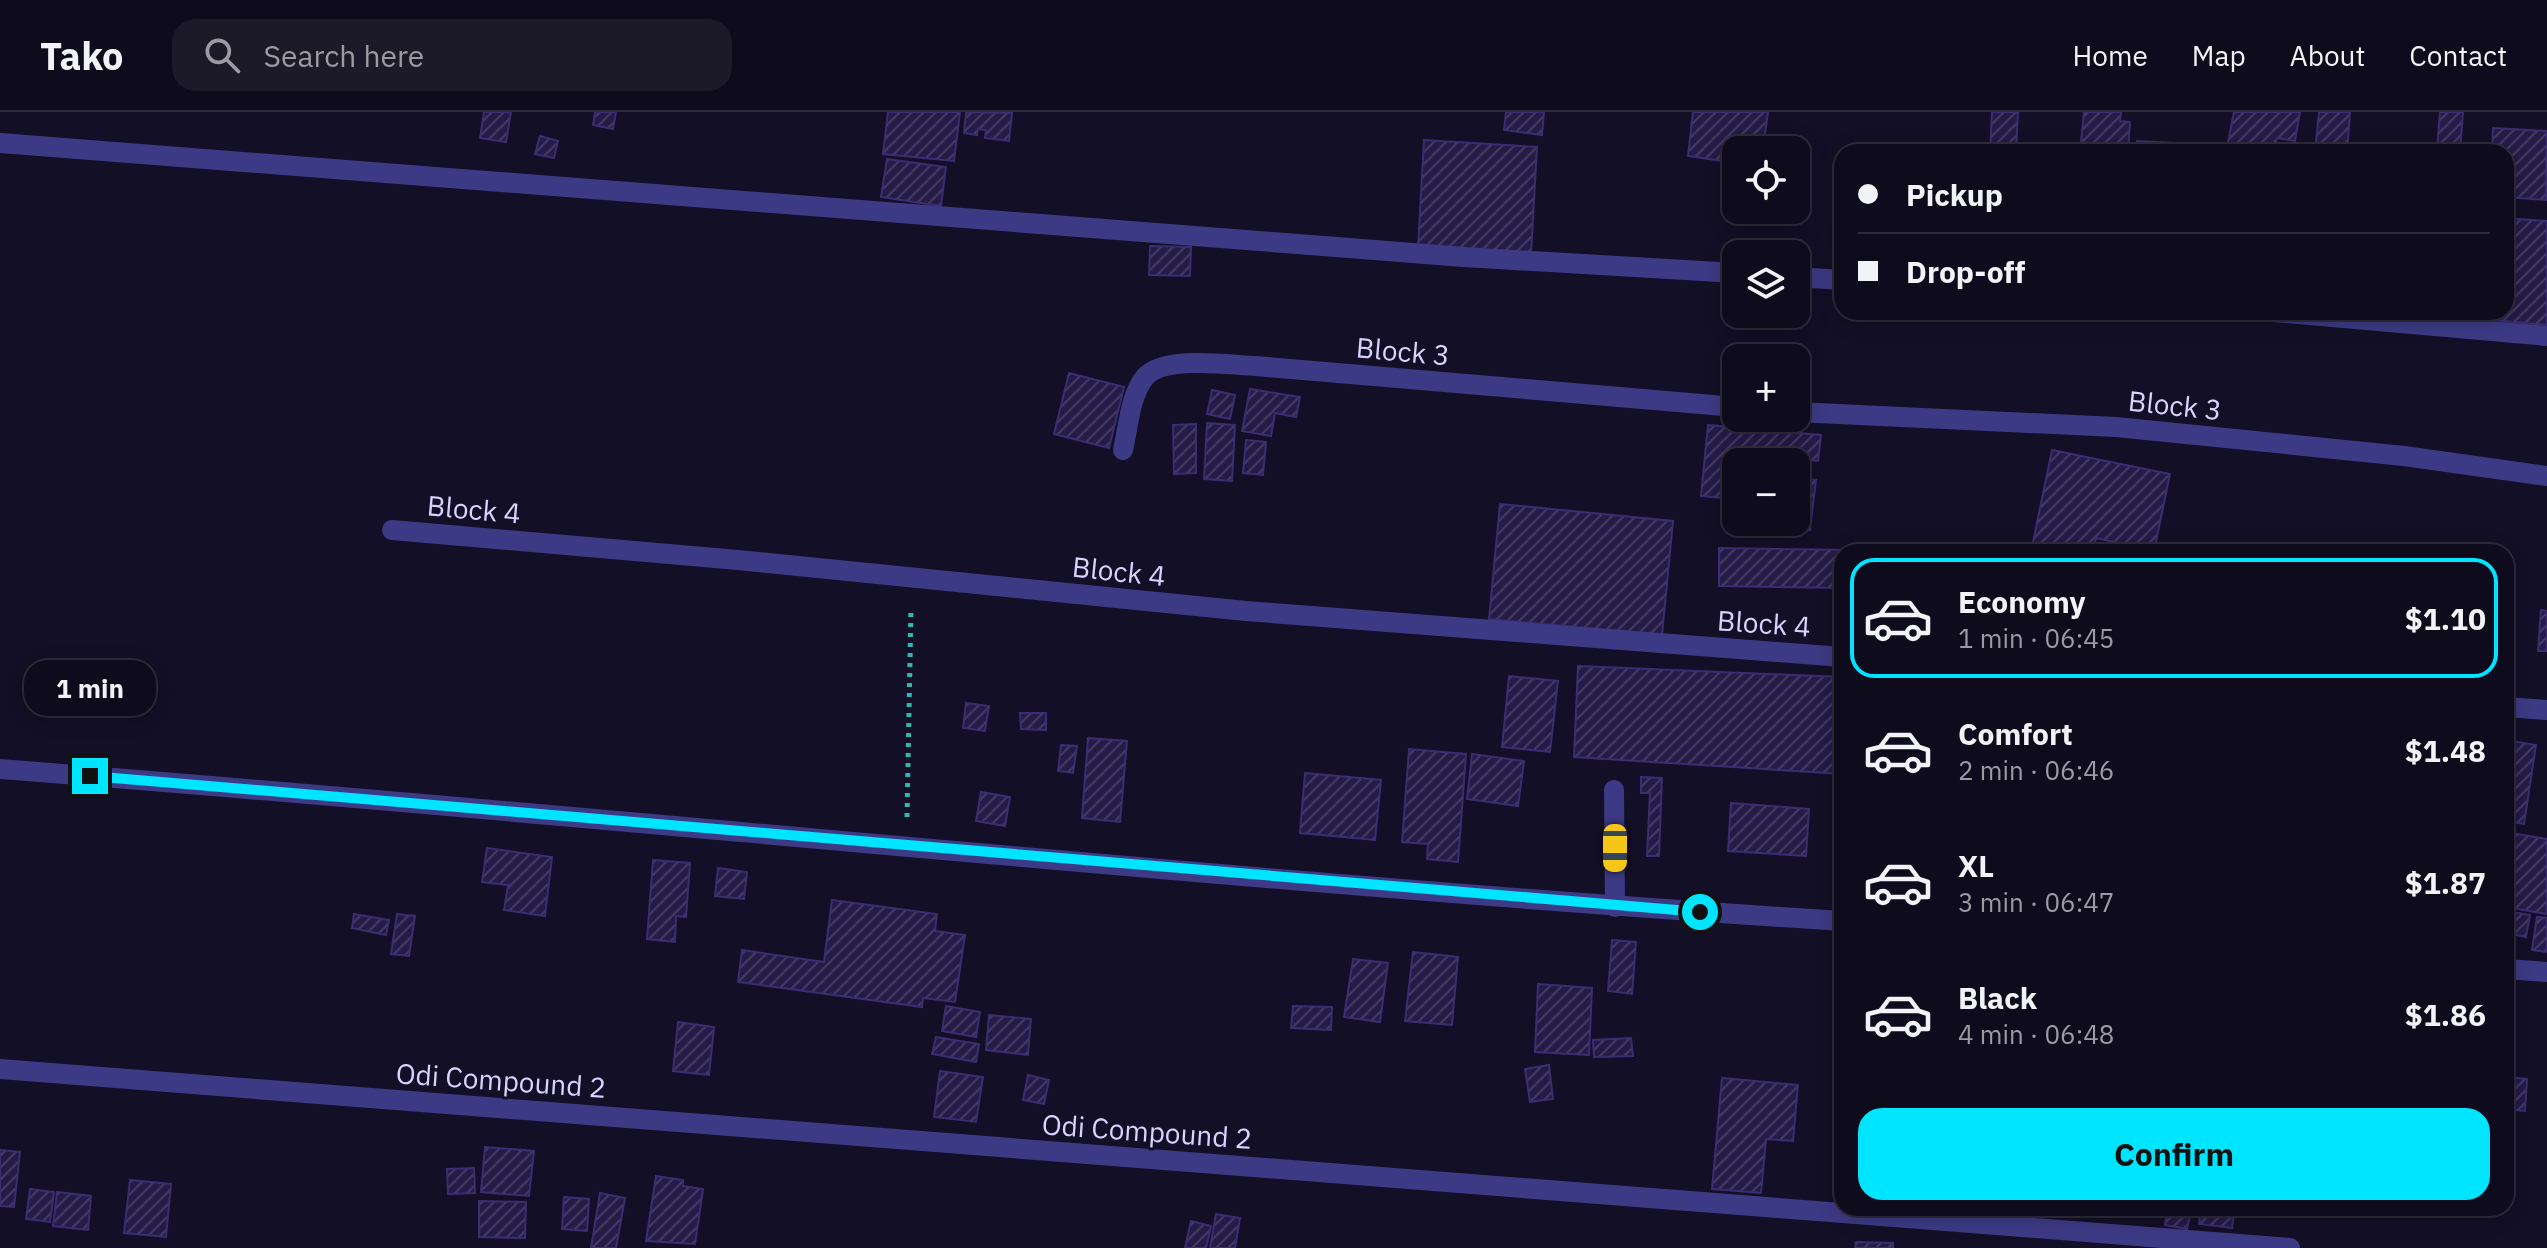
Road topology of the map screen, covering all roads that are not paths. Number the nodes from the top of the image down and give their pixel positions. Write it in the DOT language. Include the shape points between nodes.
graph roads {
  1 [pos="0,143"];
  2 [pos="1722,272"];
  3 [pos="1810,278"];
  4 [pos="1834,279"];
  5 [pos="2365,320"];
  6 [pos="2547,336"];
  7 [pos="1722,406"];
  8 [pos="1810,413"];
  9 [pos="1123,450"];
  10 [pos="2547,476"];
  11 [pos="392,530"];
  12 [pos="1834,656"];
  13 [pos="2514,708"];
  14 [pos="2547,710"];
  15 [pos="0,769"];
  16 [pos="1614,790"];
  17 [pos="1615,907"];
  18 [pos="1834,921"];
  19 [pos="2514,970"];
  20 [pos="2547,972"];
  21 [pos="0,1069"];
  22 [pos="1834,1212"];
  23 [pos="1881,1216"];
  24 [pos="2290,1248"];
  1 -- 2 [label="street" via="1464,257"];
  3 -- 4 [label="street"];
  5 -- 6 [label="street"];
  7 -- 9 [label="street, Block 3" via="1182,363 1145,377"];
  8 -- 10 [label="street, Block 3" via="2116,427"];
  11 -- 12 [label="street, Block 4" via="1246,611"];
  13 -- 14 [label="street"];
  15 -- 17 [label="street"];
  16 -- 17 [label="street"];
  17 -- 18 [label="street"];
  19 -- 20 [label="street"];
  21 -- 22 [label="street, Odi Compound 2"];
  23 -- 24 [label="street, Odi Compound 2"];
}
